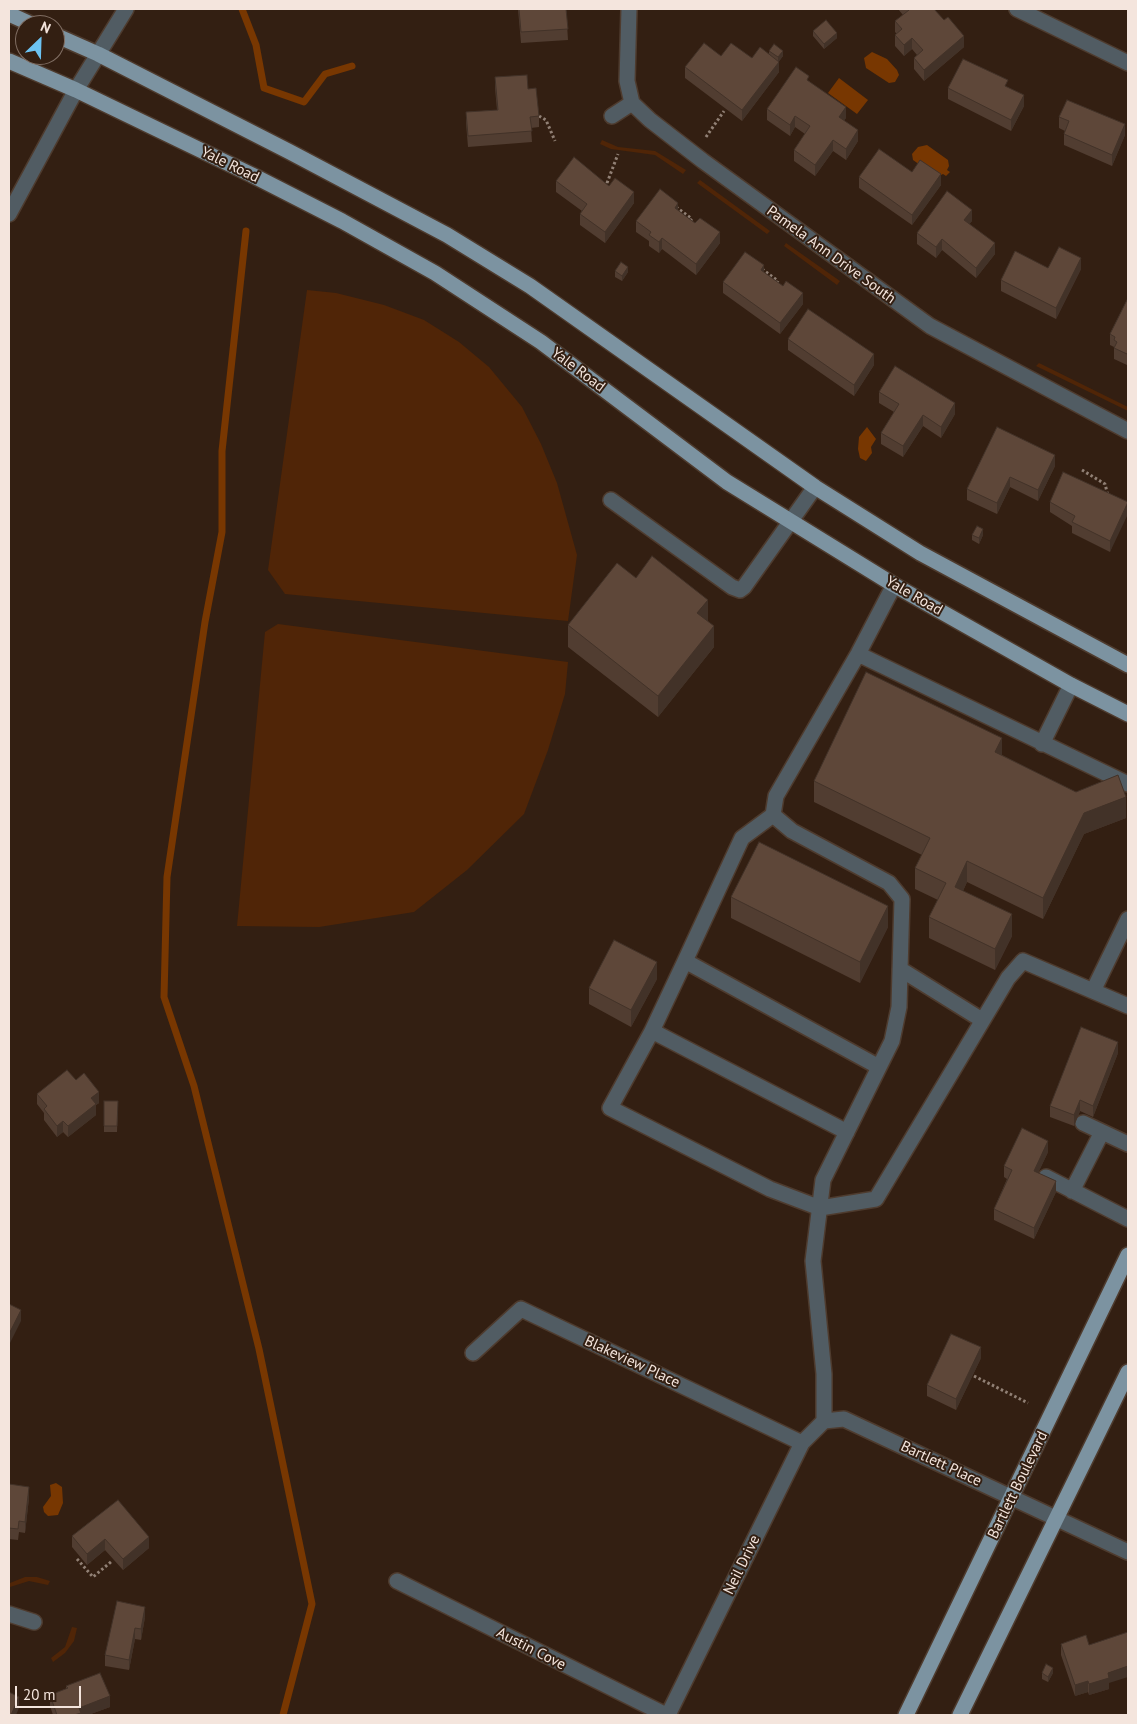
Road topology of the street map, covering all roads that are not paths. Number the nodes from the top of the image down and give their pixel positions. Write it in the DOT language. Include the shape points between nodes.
graph roads {
  1 [pos="126,9"];
  2 [pos="629,9"];
  3 [pos="1017,9"];
  4 [pos="65,39"];
  5 [pos="98,54"];
  6 [pos="9,61"];
  7 [pos="1128,63"];
  8 [pos="76,90"];
  9 [pos="632,103"];
  10 [pos="612,116"];
  11 [pos="9,214"];
  12 [pos="1128,431"];
  13 [pos="815,488"];
  14 [pos="611,500"];
  15 [pos="791,522"];
  16 [pos="894,585"];
  17 [pos="858,654"];
  18 [pos="1128,665"];
  19 [pos="1071,685"];
  20 [pos="1128,714"];
  21 [pos="1042,744"];
  22 [pos="1128,784"];
  23 [pos="773,815"];
  24 [pos="1128,919"];
  25 [pos="685,961"];
  26 [pos="900,969"];
  27 [pos="1093,991"];
  28 [pos="1128,1006"];
  29 [pos="982,1020"];
  30 [pos="652,1031"];
  31 [pos="879,1067"];
  32 [pos="1083,1123"];
  33 [pos="847,1132"];
  34 [pos="1102,1132"];
  35 [pos="1128,1144"];
  36 [pos="1046,1177"];
  37 [pos="1072,1191"];
  38 [pos="820,1208"];
  39 [pos="1128,1219"];
  40 [pos="1128,1255"];
  41 [pos="473,1353"];
  42 [pos="1128,1372"];
  43 [pos="824,1422"];
  44 [pos="802,1443"];
  45 [pos="1012,1497"];
  46 [pos="1056,1517"];
  47 [pos="1128,1552"];
  48 [pos="397,1581"];
  49 [pos="9,1614"];
  50 [pos="34,1622"];
  51 [pos="667,1715"];
  52 [pos="906,1715"];
  53 [pos="960,1715"];
  1 -- 5 [label="street"];
  2 -- 9 [label="street" via="627,81"];
  3 -- 7 [label="street"];
  4 -- 5 [label="main road"];
  5 -- 8 [label="street"];
  5 -- 13 [label="main road" via="446,235 530,286"];
  6 -- 8 [label="main road, Yale Road"];
  8 -- 11 [label="street"];
  8 -- 15 [label="main road, Yale Road" via="342,221 435,274 541,342 727,482"];
  9 -- 10 [label="street"];
  9 -- 12 [label="street, Pamela Ann Drive South" via="703,161 922,322"];
  13 -- 15 [label="street"];
  13 -- 18 [label="main road" via="920,554"];
  14 -- 15 [label="street" via="740,590"];
  15 -- 16 [label="main road, Yale Road"];
  16 -- 17 [label="street"];
  16 -- 19 [label="main road, Yale Road"];
  17 -- 21 [label="street"];
  17 -- 23 [label="street" via="776,796"];
  19 -- 20 [label="main road, Yale Road"];
  19 -- 21 [label="street"];
  21 -- 22 [label="street"];
  23 -- 25 [label="street" via="742,838"];
  23 -- 26 [label="street" via="792,831 889,883 902,900"];
  24 -- 27 [label="street"];
  25 -- 30 [label="street"];
  25 -- 31 [label="street"];
  26 -- 29 [label="street"];
  26 -- 31 [label="street" via="899,1007 892,1041"];
  27 -- 28 [label="street"];
  27 -- 29 [label="street" via="1024,961 1008,978"];
  29 -- 38 [label="street" via="876,1199"];
  30 -- 33 [label="street"];
  30 -- 38 [label="street" via="610,1108 770,1189"];
  31 -- 33 [label="street"];
  32 -- 34 [label="street"];
  33 -- 38 [label="street" via="823,1180"];
  34 -- 35 [label="street"];
  34 -- 37 [label="street"];
  36 -- 37 [label="street"];
  37 -- 39 [label="street"];
  38 -- 43 [label="street" via="813,1261 824,1374"];
  40 -- 45 [label="main road, Bartlett Boulevard"];
  41 -- 44 [label="street, Blakeview Place" via="520,1309"];
  42 -- 46 [label="main road"];
  43 -- 44 [label="street, Neil Drive"];
  43 -- 45 [label="street, Bartlett Place" via="844,1419"];
  44 -- 51 [label="street, Neil Drive"];
  45 -- 46 [label="street, Bartlett Place"];
  45 -- 52 [label="main road, Bartlett Boulevard"];
  46 -- 47 [label="street, Bartlett Place"];
  46 -- 53 [label="main road"];
  48 -- 51 [label="street, Austin Cove"];
  49 -- 50 [label="street"];
}
